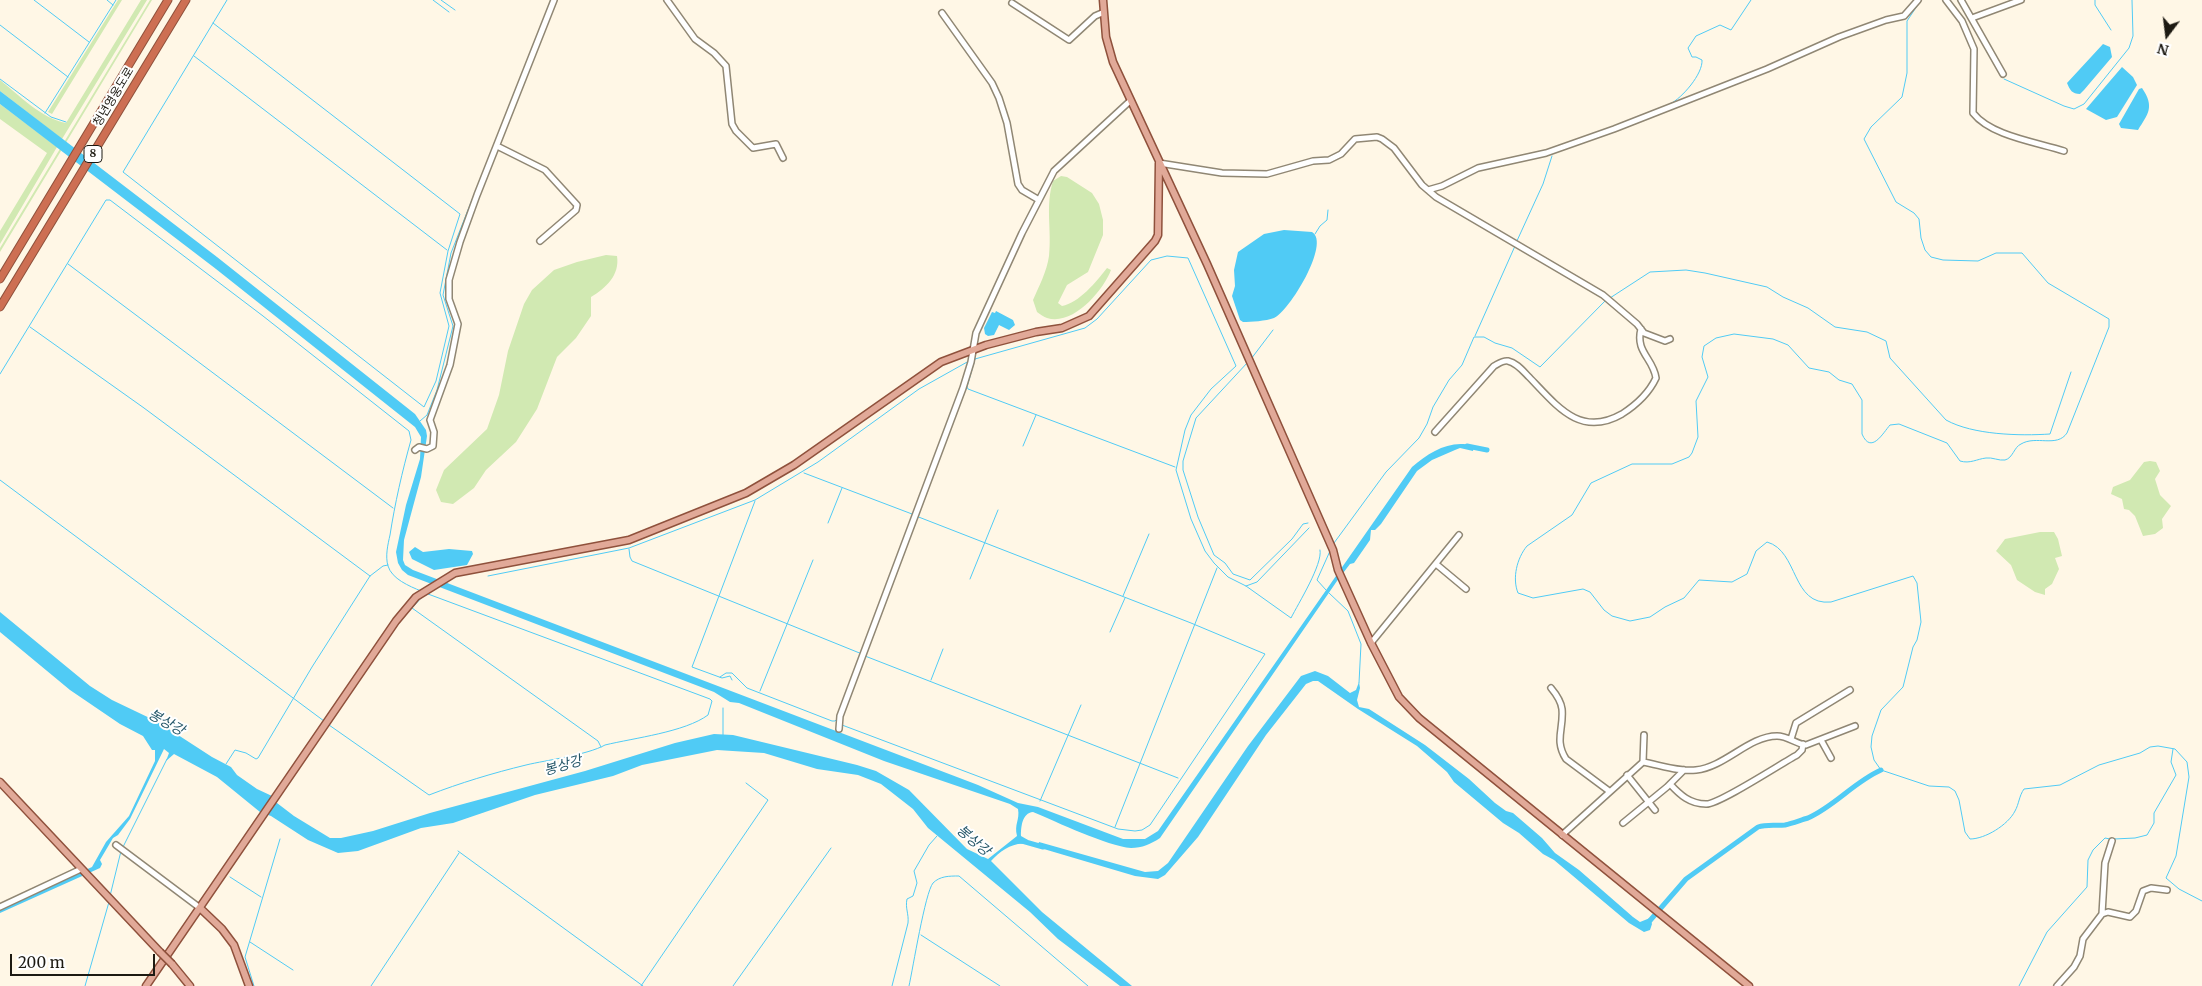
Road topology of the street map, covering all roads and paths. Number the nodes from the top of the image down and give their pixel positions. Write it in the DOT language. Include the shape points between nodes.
graph roads {
  1 [pos="168,0"];
  2 [pos="186,0"];
  3 [pos="554,0"];
  4 [pos="667,0"];
  5 [pos="1103,0"];
  6 [pos="1918,0"];
  7 [pos="1946,0"];
  8 [pos="1961,0"];
  9 [pos="2021,0"];
  10 [pos="1012,3"];
  11 [pos="942,13"];
  12 [pos="1102,13"];
  13 [pos="1972,18"];
  14 [pos="2003,74"];
  15 [pos="1130,101"];
  16 [pos="497,146"];
  17 [pos="2064,151"];
  18 [pos="783,158"];
  19 [pos="1159,163"];
  20 [pos="1428,190"];
  21 [pos="1039,200"];
  22 [pos="540,241"];
  23 [pos="0,279"];
  24 [pos="0,308"];
  25 [pos="1641,329"];
  26 [pos="1670,339"];
  27 [pos="972,349"];
  28 [pos="1435,432"];
  29 [pos="417,449"];
  30 [pos="1459,535"];
  31 [pos="1436,564"];
  32 [pos="1466,589"];
  33 [pos="1371,643"];
  34 [pos="1551,688"];
  35 [pos="1850,690"];
  36 [pos="1855,726"];
  37 [pos="839,729"];
  38 [pos="1644,734"];
  39 [pos="1791,739"];
  40 [pos="1821,740"];
  41 [pos="1803,744"];
  42 [pos="1830,758"];
  43 [pos="1643,762"];
  44 [pos="1684,770"];
  45 [pos="1627,775"];
  46 [pos="0,782"];
  47 [pos="1670,784"];
  48 [pos="1609,791"];
  49 [pos="1648,802"];
  50 [pos="1654,810"];
  51 [pos="1623,823"];
  52 [pos="1562,835"];
  53 [pos="2112,841"];
  54 [pos="116,845"];
  55 [pos="82,869"];
  56 [pos="2167,890"];
  57 [pos="0,906"];
  58 [pos="198,912"];
  59 [pos="2102,914"];
  60 [pos="146,986"];
  61 [pos="190,986"];
  62 [pos="249,986"];
  63 [pos="1749,986"];
  64 [pos="2057,986"];
  1 -- 23 [label="highway, 청년영웅도로 / 8"];
  2 -- 24 [label="highway, 청년영웅도로 / 8"];
  3 -- 16 [label="street"];
  4 -- 18 [label="street" via="695,39 726,66 730,117 736,131 753,148 776,144"];
  5 -- 12 [label="main road"];
  6 -- 20 [label="street" via="1904,16 1839,37 1614,129 1546,153 1478,168"];
  7 -- 17 [label="street" via="1962,21 1974,48 1973,113 1979,121 2006,134"];
  8 -- 13 [label="street"];
  9 -- 13 [label="street"];
  10 -- 12 [label="street" via="1069,40"];
  11 -- 21 [label="street" via="992,83 1007,123 1018,184"];
  12 -- 15 [label="main road" via="1109,51"];
  13 -- 14 [label="street"];
  15 -- 19 [label="main road"];
  15 -- 21 [label="street" via="1062,162"];
  16 -- 22 [label="street" via="544,170 577,205 576,210"];
  16 -- 29 [label="street" via="449,280 448,299 458,324 457,335 430,420 434,432 433,446"];
  19 -- 20 [label="street" via="1222,173 1267,174 1313,161 1329,160 1341,154 1355,139 1378,137 1394,148"];
  19 -- 27 [label="main road" via="1156,241 1088,316 1062,328"];
  19 -- 33 [label="main road" via="1332,547 1338,570"];
  20 -- 25 [label="street" via="1603,295"];
  21 -- 27 [label="street" via="976,333"];
  25 -- 26 [label="street" via="1659,340 1665,342"];
  25 -- 28 [label="street" via="1638,338 1640,348 1656,378 1633,407 1614,418 1596,424 1570,416 1519,367 1504,361 1494,366"];
  27 -- 37 [label="street" via="972,360 840,716"];
  27 -- 58 [label="main road" via="940,362 794,465 730,501 629,540 455,573 416,597 396,621"];
  30 -- 31 [label="street"];
  31 -- 32 [label="street"];
  31 -- 33 [label="street"];
  33 -- 52 [label="main road" via="1399,697 1419,718"];
  34 -- 48 [label="street" via="1562,708 1559,748 1566,759"];
  35 -- 39 [label="street" via="1796,723"];
  36 -- 40 [label="street"];
  38 -- 43 [label="street"];
  39 -- 41 [label="street"];
  39 -- 44 [label="street" via="1768,737 1707,768"];
  40 -- 41 [label="street"];
  40 -- 42 [label="street"];
  41 -- 47 [label="street" via="1797,755 1710,804 1682,797"];
  43 -- 44 [label="street"];
  43 -- 45 [label="street"];
  44 -- 47 [label="street"];
  45 -- 48 [label="street"];
  45 -- 49 [label="street"];
  46 -- 55 [label="main road"];
  47 -- 49 [label="street"];
  48 -- 52 [label="street"];
  49 -- 50 [label="street"];
  49 -- 51 [label="street"];
  52 -- 63 [label="main road"];
  53 -- 59 [label="street" via="2105,863"];
  54 -- 58 [label="street"];
  55 -- 57 [label="street"];
  55 -- 61 [label="main road, bridge"];
  56 -- 59 [label="street" via="2151,888 2143,891 2136,911 2130,916"];
  58 -- 60 [label="main road"];
  58 -- 62 [label="main road" via="222,929 234,945"];
  59 -- 64 [label="street" via="2083,939 2074,967"];
}
